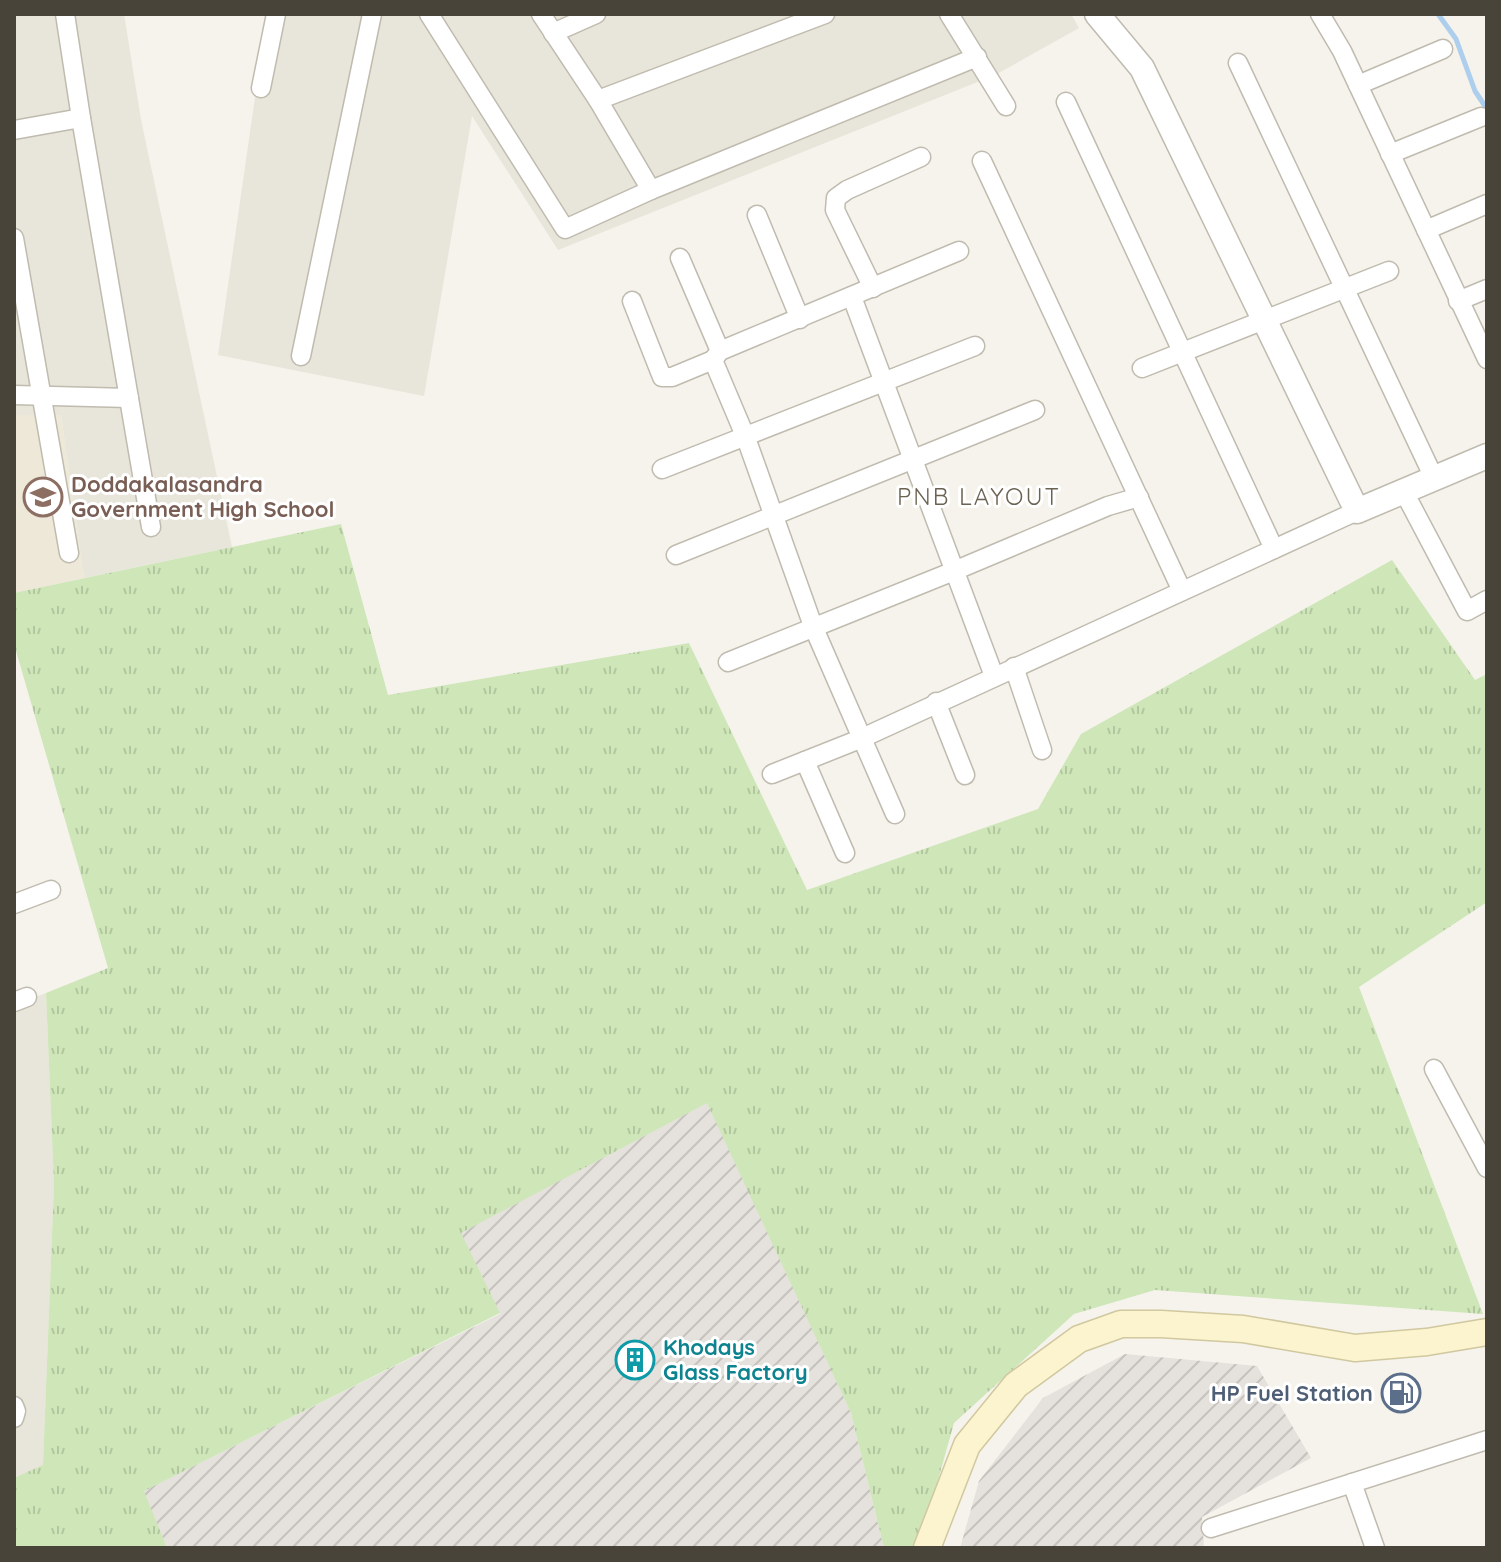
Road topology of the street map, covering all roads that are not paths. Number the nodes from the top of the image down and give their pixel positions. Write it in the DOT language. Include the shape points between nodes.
graph roads {
  1 [pos="65,14"];
  2 [pos="276,14"];
  3 [pos="372,14"];
  4 [pos="429,14"];
  5 [pos="541,14"];
  6 [pos="596,14"];
  7 [pos="825,14"];
  8 [pos="949,14"];
  9 [pos="1097,14"];
  10 [pos="1320,14"];
  11 [pos="553,33"];
  12 [pos="1443,49"];
  13 [pos="977,57"];
  14 [pos="1238,63"];
  15 [pos="1358,85"];
  16 [pos="261,88"];
  17 [pos="598,100"];
  18 [pos="1066,102"];
  19 [pos="1006,106"];
  20 [pos="1481,117"];
  21 [pos="81,118"];
  22 [pos="14,130"];
  23 [pos="1390,154"];
  24 [pos="921,157"];
  25 [pos="982,161"];
  26 [pos="651,190"];
  27 [pos="1487,204"];
  28 [pos="757,215"];
  29 [pos="1426,230"];
  30 [pos="14,238"];
  31 [pos="959,251"];
  32 [pos="680,258"];
  33 [pos="1389,271"];
  34 [pos="873,288"];
  35 [pos="1487,289"];
  36 [pos="1346,290"];
  37 [pos="852,297"];
  38 [pos="632,301"];
  39 [pos="1458,301"];
  40 [pos="800,319"];
  41 [pos="1266,320"];
  42 [pos="975,346"];
  43 [pos="1182,351"];
  44 [pos="717,355"];
  45 [pos="301,356"];
  46 [pos="1487,359"];
  47 [pos="1142,368"];
  48 [pos="884,383"];
  49 [pos="41,394"];
  50 [pos="14,395"];
  51 [pos="129,398"];
  52 [pos="1035,410"];
  53 [pos="746,438"];
  54 [pos="1487,456"];
  55 [pos="912,460"];
  56 [pos="662,469"];
  57 [pos="1434,478"];
  58 [pos="1403,490"];
  59 [pos="1139,497"];
  60 [pos="1357,511"];
  61 [pos="774,515"];
  62 [pos="151,527"];
  63 [pos="1274,549"];
  64 [pos="69,553"];
  65 [pos="676,555"];
  66 [pos="954,571"];
  67 [pos="1182,591"];
  68 [pos="1487,600"];
  69 [pos="813,626"];
  70 [pos="728,662"];
  71 [pos="1014,667"];
  72 [pos="994,676"];
  73 [pos="936,702"];
  74 [pos="860,739"];
  75 [pos="1042,750"];
  76 [pos="805,761"];
  77 [pos="772,774"];
  78 [pos="965,775"];
  79 [pos="895,814"];
  80 [pos="845,853"];
  81 [pos="51,890"];
  82 [pos="14,904"];
  83 [pos="1434,1069"];
  84 [pos="1487,1168"];
  85 [pos="1487,1332"];
  86 [pos="14,1406"];
  87 [pos="14,1418"];
  88 [pos="1487,1440"];
  89 [pos="1352,1483"];
  90 [pos="1211,1528"];
  91 [pos="927,1548"];
  92 [pos="1375,1548"];
  1 -- 21 [label="street"];
  2 -- 16 [label="street"];
  3 -- 45 [label="street"];
  4 -- 26 [label="street" via="565,229"];
  5 -- 11 [label="street"];
  6 -- 11 [label="street"];
  7 -- 17 [label="street"];
  8 -- 13 [label="street"];
  9 -- 41 [label="street" via="1142,68"];
  10 -- 15 [label="street"];
  11 -- 17 [label="street"];
  12 -- 15 [label="street"];
  13 -- 19 [label="street"];
  13 -- 26 [label="street"];
  14 -- 36 [label="street"];
  15 -- 23 [label="street"];
  17 -- 26 [label="street"];
  18 -- 43 [label="street"];
  20 -- 23 [label="street"];
  21 -- 22 [label="street"];
  21 -- 51 [label="street"];
  23 -- 29 [label="street"];
  24 -- 34 [label="street" via="836,198 835,210"];
  25 -- 59 [label="street"];
  27 -- 29 [label="street"];
  28 -- 40 [label="street"];
  29 -- 39 [label="street"];
  30 -- 49 [label="street"];
  31 -- 34 [label="street"];
  32 -- 44 [label="street"];
  33 -- 36 [label="street"];
  34 -- 37 [label="street"];
  35 -- 39 [label="street"];
  36 -- 41 [label="street"];
  36 -- 57 [label="street"];
  37 -- 40 [label="street"];
  37 -- 48 [label="street"];
  38 -- 44 [label="street" via="662,377"];
  39 -- 46 [label="street"];
  40 -- 44 [label="street"];
  41 -- 43 [label="street"];
  41 -- 60 [label="street"];
  42 -- 48 [label="street"];
  43 -- 47 [label="street"];
  43 -- 63 [label="street"];
  44 -- 53 [label="street"];
  48 -- 53 [label="street"];
  48 -- 55 [label="street"];
  49 -- 50 [label="street"];
  49 -- 51 [label="street"];
  49 -- 64 [label="street"];
  51 -- 62 [label="street"];
  52 -- 55 [label="street"];
  53 -- 56 [label="street"];
  53 -- 61 [label="street"];
  54 -- 57 [label="street"];
  55 -- 61 [label="street"];
  55 -- 66 [label="street"];
  57 -- 58 [label="street"];
  58 -- 60 [label="street"];
  58 -- 68 [label="street" via="1467,611"];
  59 -- 66 [label="street"];
  59 -- 67 [label="street"];
  60 -- 63 [label="street"];
  61 -- 65 [label="street"];
  61 -- 69 [label="street"];
  63 -- 67 [label="street"];
  66 -- 69 [label="street"];
  66 -- 72 [label="street"];
  67 -- 71 [label="street"];
  69 -- 70 [label="street"];
  69 -- 74 [label="street"];
  71 -- 72 [label="street"];
  71 -- 75 [label="street"];
  72 -- 73 [label="street"];
  73 -- 74 [label="street"];
  73 -- 78 [label="street"];
  74 -- 76 [label="street"];
  74 -- 79 [label="street"];
  76 -- 77 [label="street"];
  76 -- 80 [label="street"];
  81 -- 82 [label="street"];
  83 -- 84 [label="street"];
  85 -- 91 [label="main road" via="1355,1348 1243,1329 1121,1324 1079,1339 1016,1385 967,1445"];
  86 -- 87 [label="street"];
  88 -- 89 [label="street"];
  89 -- 90 [label="street"];
  89 -- 92 [label="street"];
}
